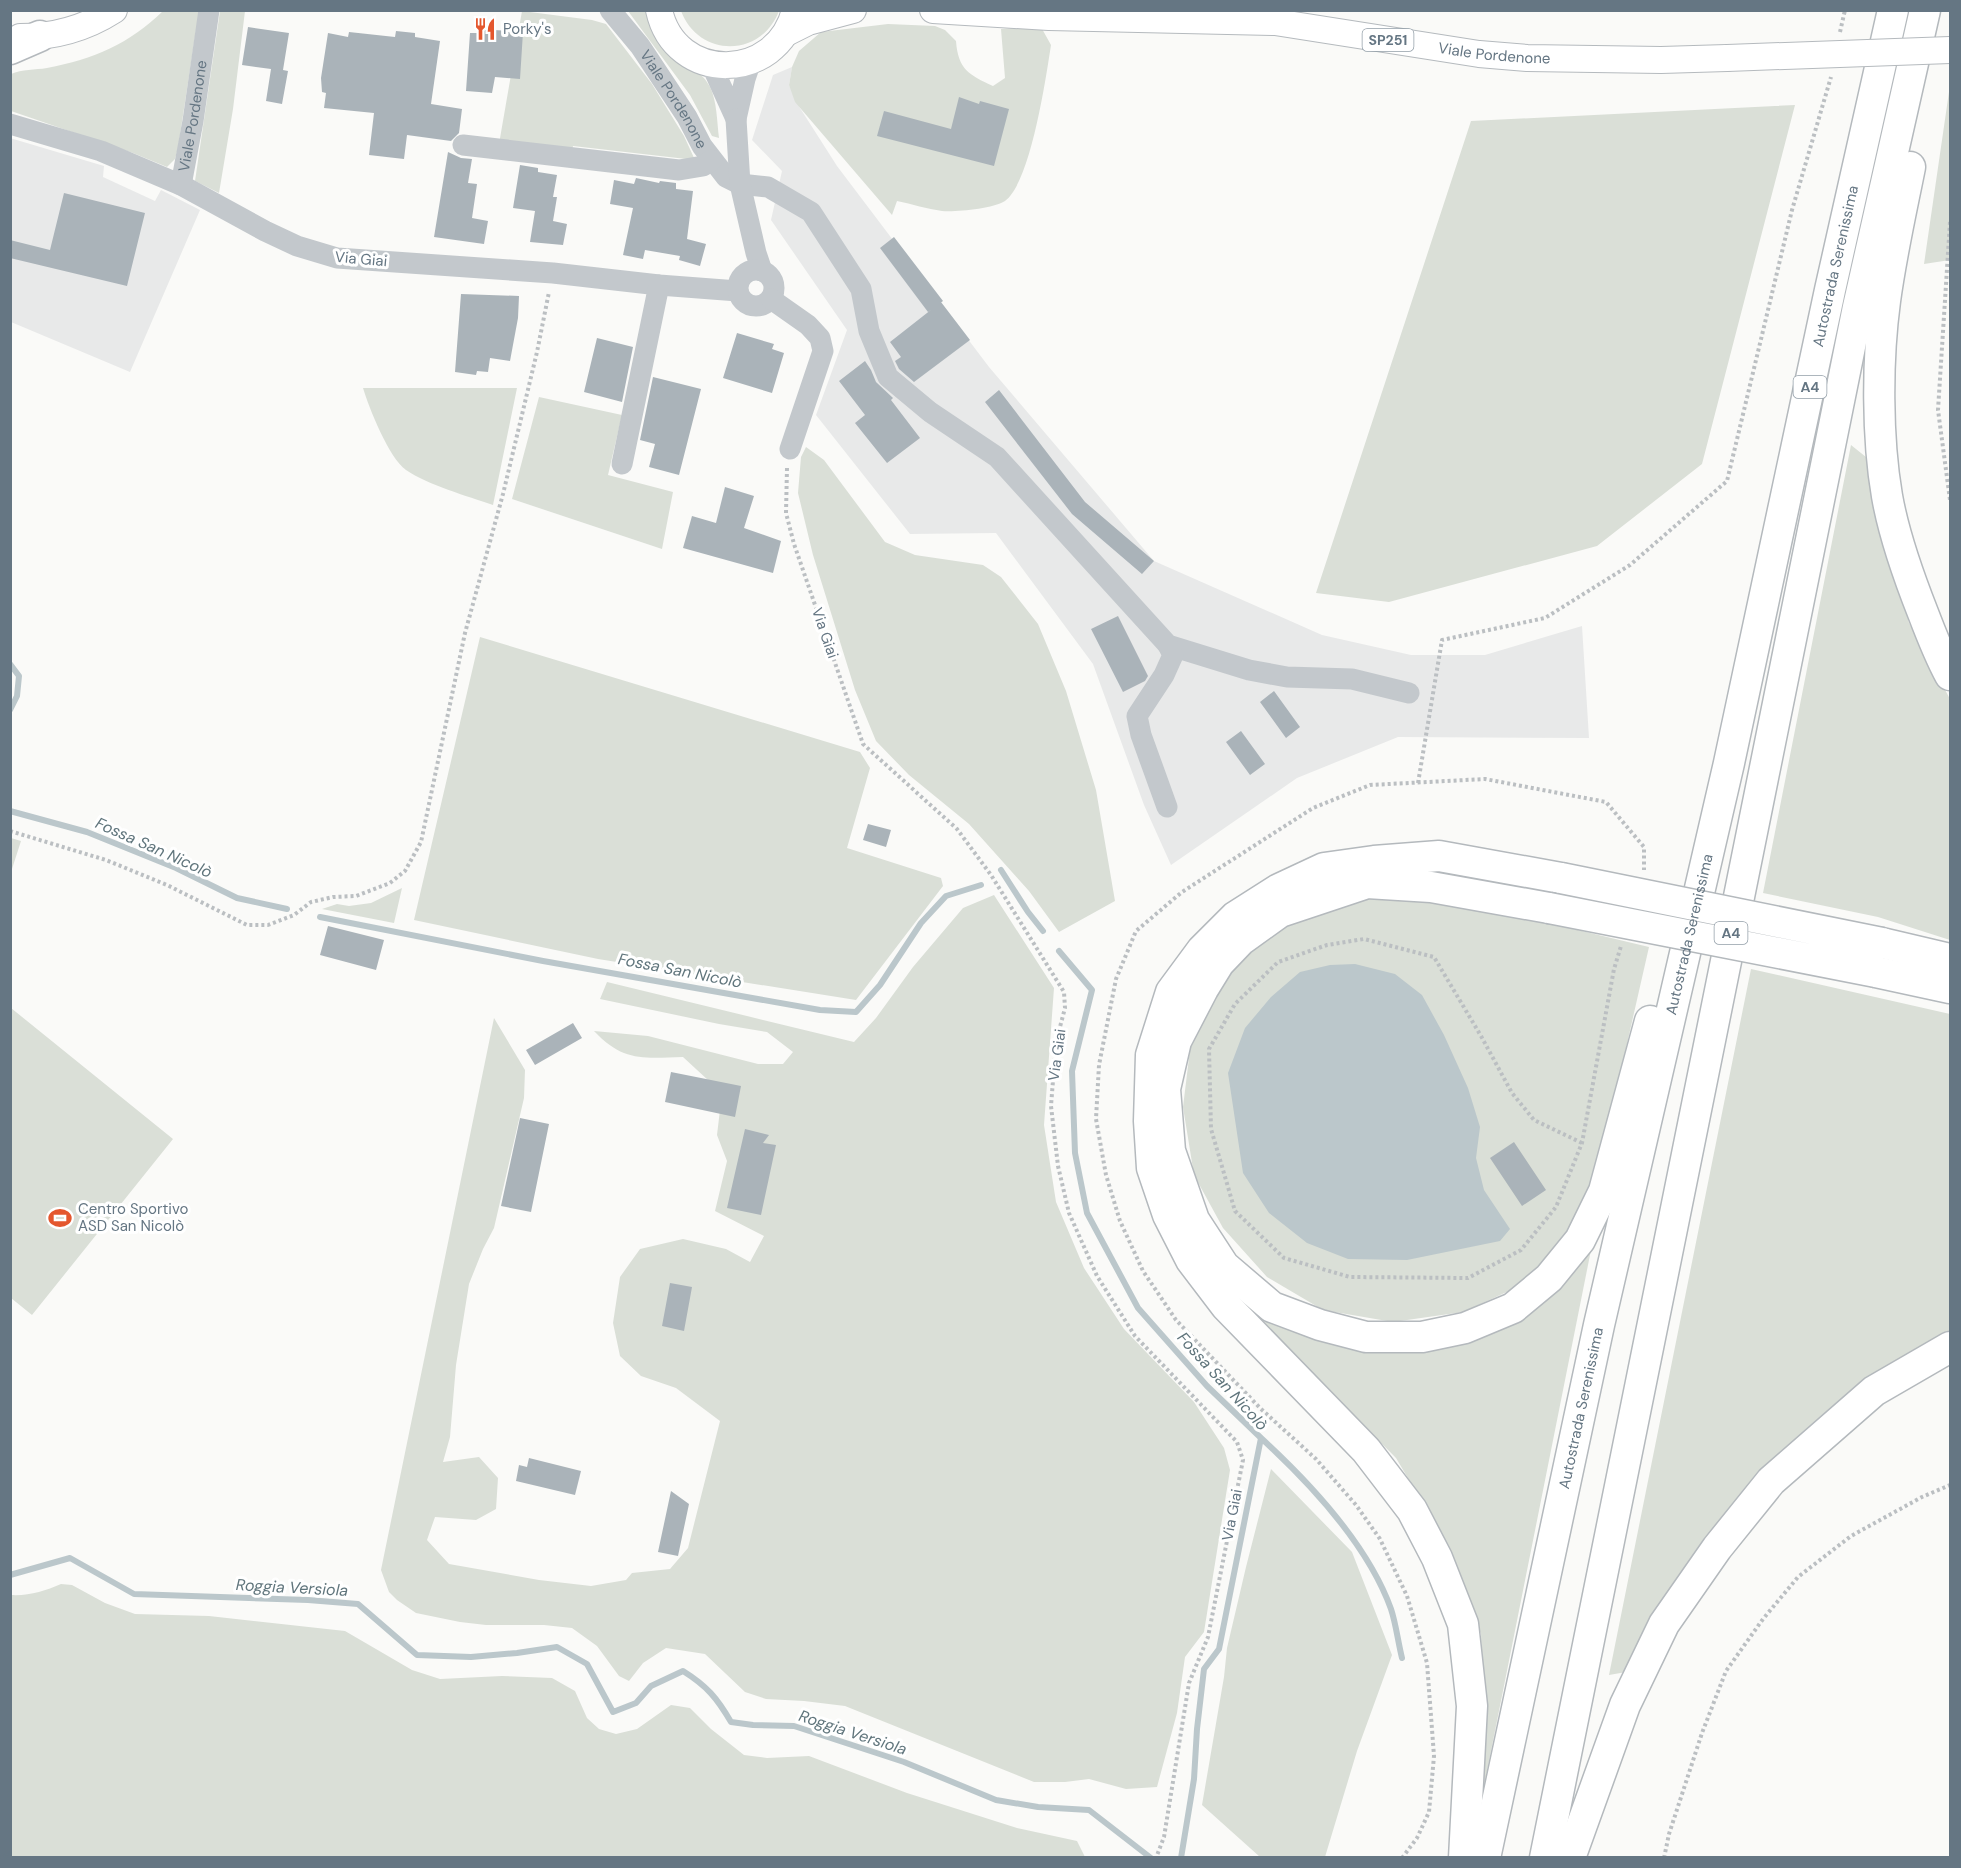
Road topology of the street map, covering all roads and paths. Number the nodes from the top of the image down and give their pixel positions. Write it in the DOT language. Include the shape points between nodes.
graph roads {
  1 [pos="114,10"];
  2 [pos="208,10"];
  3 [pos="610,10"];
  4 [pos="659,10"];
  5 [pos="853,10"];
  6 [pos="933,10"];
  7 [pos="1845,10"];
  8 [pos="1893,10"];
  9 [pos="1925,10"];
  10 [pos="1941,10"];
  11 [pos="953,11"];
  12 [pos="988,12"];
  13 [pos="790,22"];
  14 [pos="1840,33"];
  15 [pos="40,36"];
  16 [pos="10,37"];
  17 [pos="10,49"];
  18 [pos="1950,50"];
  19 [pos="751,62"];
  20 [pos="711,64"];
  21 [pos="1833,68"];
  22 [pos="736,119"];
  23 [pos="10,124"];
  24 [pos="464,145"];
  25 [pos="712,160"];
  26 [pos="740,184"];
  27 [pos="181,185"];
  28 [pos="1950,222"];
  29 [pos="762,271"];
  30 [pos="553,273"];
  31 [pos="659,285"];
  32 [pos="738,291"];
  33 [pos="771,299"];
  34 [pos="790,449"];
  35 [pos="622,464"];
  36 [pos="1950,501"];
  37 [pos="1168,645"];
  38 [pos="1950,675"];
  39 [pos="1409,693"];
  40 [pos="1729,763"];
  41 [pos="1418,783"];
  42 [pos="1167,807"];
  43 [pos="10,831"];
  44 [pos="1641,879"];
  45 [pos="1624,935"];
  46 [pos="1950,959"];
  47 [pos="1950,988"];
  48 [pos="1582,1143"];
  49 [pos="1950,1347"];
  50 [pos="1950,1485"];
  51 [pos="1156,1857"];
  52 [pos="1402,1857"];
  53 [pos="1464,1857"];
  54 [pos="1485,1857"];
  55 [pos="1545,1857"];
  56 [pos="1570,1857"];
  57 [pos="1664,1857"];
  1 -- 15 [label="main road" via="79,27"];
  2 -- 27 [label="street, Viale Pordenone"];
  3 -- 25 [label="street, Viale Pordenone" via="640,46"];
  4 -- 20 [label="main road, Viale Pordenone" via="668,33 680,48"];
  5 -- 13 [label="main road" via="808,22"];
  6 -- 11 [label="main road, Viale Pordenone / SP251"];
  7 -- 14 [label="path"];
  8 -- 40 [label="highway, Autostrada Serenissima / A4"];
  9 -- 55 [label="highway, Autostrada Serenissima / A4" via="1856,319"];
  10 -- 38 [label="highway" via="1885,300 1880,396 1887,495 1898,544"];
  11 -- 12 [label="main road, Viale Pordenone / SP251"];
  12 -- 18 [label="main road, Viale Pordenone / SP251, bridge" via="1275,22 1527,58 1661,60"];
  13 -- 19 [label="main road" via="768,52"];
  15 -- 16 [label="main road"];
  15 -- 17 [label="highway"];
  19 -- 20 [label="main road, Viale Pordenone" via="733,66"];
  19 -- 22 [label="street"];
  20 -- 22 [label="street"];
  21 -- 41 [label="path" via="1792,210 1727,481 1630,565 1545,618 1442,640"];
  22 -- 26 [label="street"];
  23 -- 27 [label="street, Via Giai" via="101,151"];
  24 -- 25 [label="street" via="679,170 703,166"];
  25 -- 26 [label="street, Viale Pordenone" via="726,177"];
  26 -- 29 [label="street"];
  26 -- 37 [label="street" via="768,187 811,212 861,289 869,331 888,377 930,412 997,457"];
  27 -- 30 [label="street, Via Giai" via="265,231 337,258"];
  28 -- 36 [label="path" via="1938,410"];
  29 -- 32 [label="street" via="745,274"];
  29 -- 33 [label="street" via="773,283"];
  30 -- 31 [label="street, Via Giai"];
  30 -- 43 [label="path" via="508,472 465,633 421,842 405,871 375,890 310,902 294,915 268,925 247,926 167,885 106,860"];
  31 -- 32 [label="street, Via Giai"];
  31 -- 35 [label="street"];
  32 -- 33 [label="street" via="744,301 755,306"];
  33 -- 34 [label="street" via="808,325 820,338 823,351"];
  34 -- 51 [label="path, Via Giai" via="786,513 863,744 957,829 991,875 1064,992 1051,1106 1058,1166 1069,1213 1097,1276 1135,1336 1236,1442 1243,1460 1208,1637 1189,1683 1164,1837"];
  37 -- 39 [label="street" via="1249,670 1287,677 1352,679"];
  37 -- 42 [label="street" via="1173,655 1137,716"];
  40 -- 47 [label="highway, bridge" via="1644,1040 1604,1191 1580,1240 1549,1278 1513,1308 1465,1328 1422,1337 1366,1337 1272,1307 1224,1266 1194,1220 1170,1151 1165,1089 1176,1041 1219,963 1241,940 1280,912 1367,883 1431,887 1549,908 1876,972"];
  40 -- 54 [label="highway, Autostrada Serenissima / A4" via="1599,1325"];
  41 -- 44 [label="path" via="1485,779 1606,802 1644,847"];
  41 -- 52 [label="path" via="1370,785 1313,808 1182,892 1137,931 1116,979 1107,1018 1096,1119 1106,1176 1120,1221 1143,1272 1176,1320 1316,1459 1356,1505 1380,1539 1407,1596 1427,1663 1434,1756 1429,1812 1417,1838"];
  45 -- 48 [label="path" via="1614,969"];
  46 -- 53 [label="highway, bridge" via="1439,856 1324,868 1279,889 1235,917 1202,950 1171,992 1151,1055 1152,1168 1168,1215 1191,1260 1226,1306 1366,1450 1412,1510 1437,1558 1463,1624 1472,1706"];
  48 -- 48 [label="path" via="1556,1207 1521,1250 1468,1278 1350,1277 1284,1258 1235,1211 1211,1129 1209,1049 1235,1004 1278,962 1327,945 1364,939 1434,957 1512,1093 1534,1120"];
  49 -- 56 [label="highway" via="1874,1391 1771,1481 1717,1548 1664,1624 1625,1705"];
  50 -- 57 [label="path" via="1851,1536 1798,1577 1763,1619 1726,1671 1702,1733"];
}
